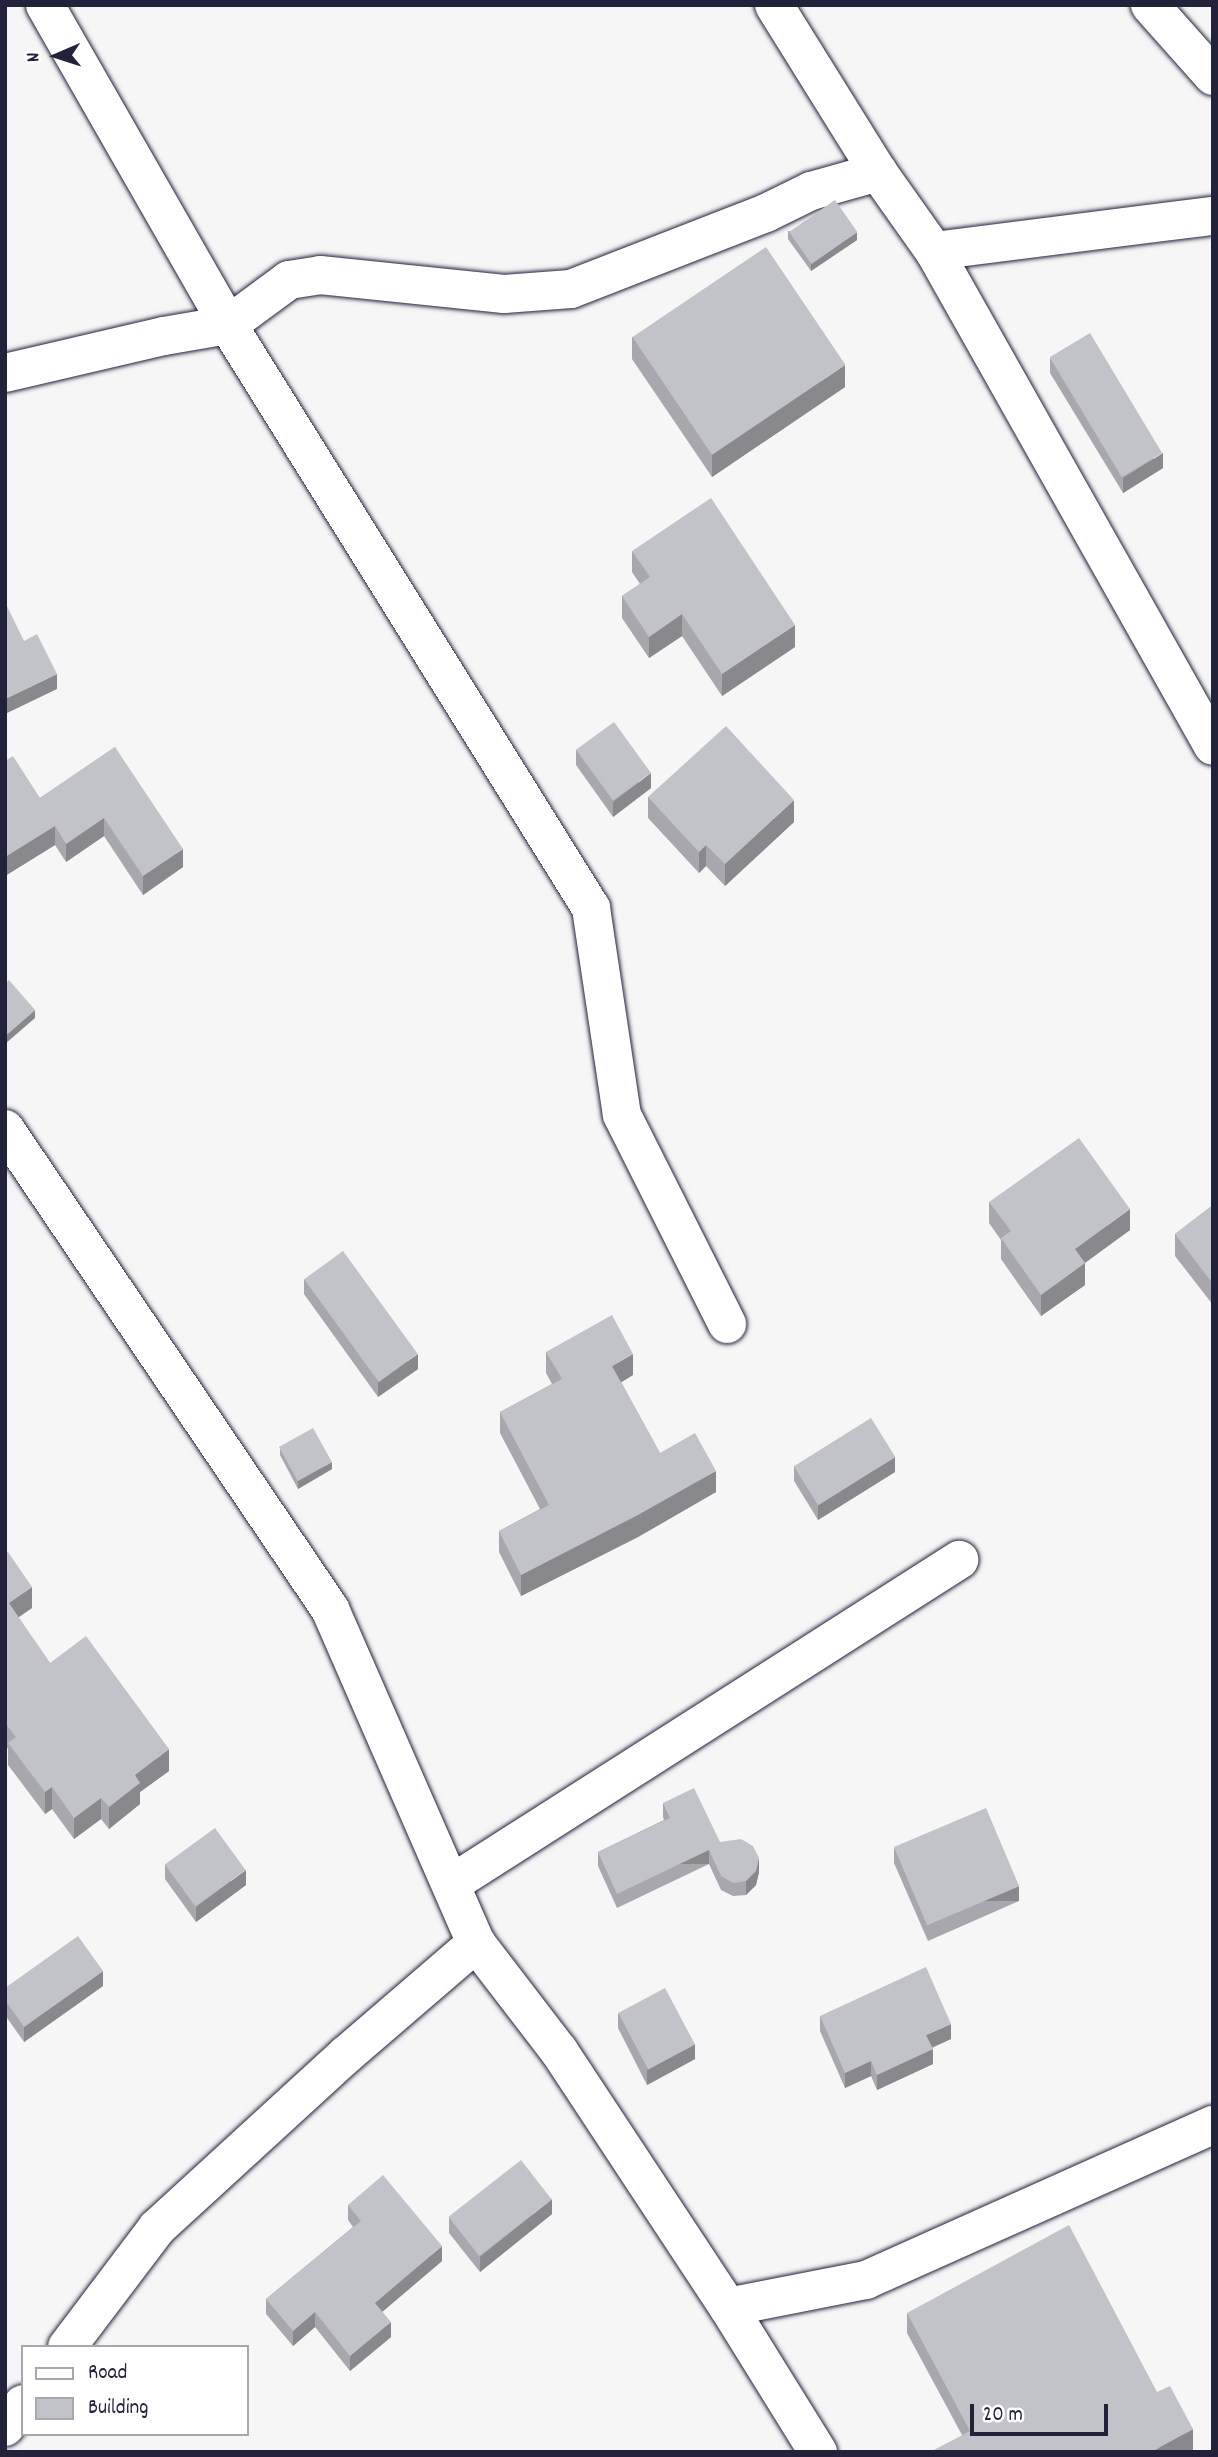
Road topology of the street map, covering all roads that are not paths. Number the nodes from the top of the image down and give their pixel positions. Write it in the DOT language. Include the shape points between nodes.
graph roads {
  1 [pos="45,5"];
  2 [pos="774,5"];
  3 [pos="1150,5"];
  4 [pos="1213,76"];
  5 [pos="878,172"];
  6 [pos="1213,216"];
  7 [pos="934,251"];
  8 [pos="228,325"];
  9 [pos="5,373"];
  10 [pos="1213,746"];
  11 [pos="5,1129"];
  12 [pos="727,1324"];
  13 [pos="959,1560"];
  14 [pos="451,1884"];
  15 [pos="476,1943"];
  16 [pos="1213,2125"];
  17 [pos="728,2307"];
  18 [pos="69,2345"];
  19 [pos="21,2407"];
  20 [pos="5,2427"];
  21 [pos="818,2452"];
  1 -- 8 [label="street"];
  2 -- 5 [label="street"];
  3 -- 4 [label="street"];
  5 -- 7 [label="street"];
  5 -- 8 [label="street" via="811,191 571,289 504,294 320,275 289,280"];
  6 -- 7 [label="street"];
  7 -- 10 [label="street"];
  8 -- 9 [label="street"];
  8 -- 12 [label="street" via="591,908 622,1115"];
  11 -- 14 [label="street" via="330,1609"];
  13 -- 14 [label="street"];
  14 -- 15 [label="street"];
  15 -- 17 [label="street" via="559,2051"];
  15 -- 18 [label="street" via="157,2228"];
  16 -- 17 [label="street" via="866,2280"];
  17 -- 21 [label="street"];
  19 -- 20 [label="street"];
}
